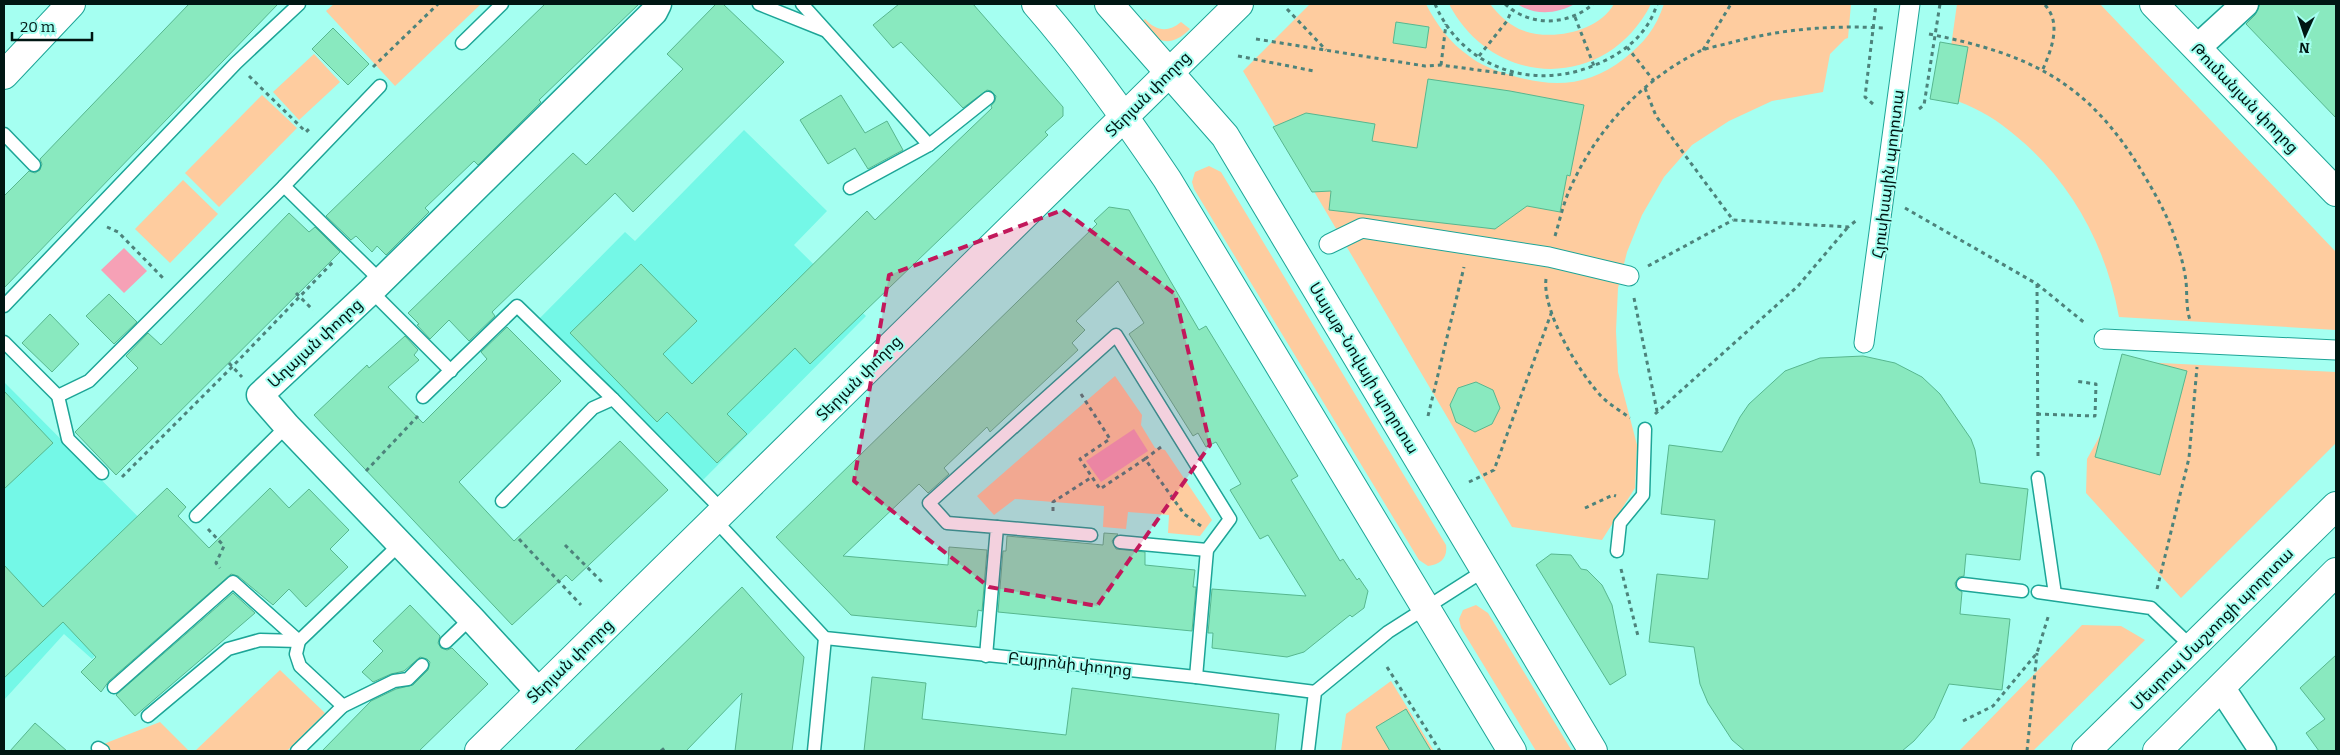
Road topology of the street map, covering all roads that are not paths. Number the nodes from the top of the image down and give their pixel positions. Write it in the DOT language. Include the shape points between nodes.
graph roads {
  1 [pos="71,4"];
  2 [pos="299,4"];
  3 [pos="502,4"];
  4 [pos="658,4"];
  5 [pos="759,4"];
  6 [pos="802,4"];
  7 [pos="1036,4"];
  8 [pos="1109,4"];
  9 [pos="1239,4"];
  10 [pos="1910,4"];
  11 [pos="2154,4"];
  12 [pos="2245,4"];
  13 [pos="827,31"];
  14 [pos="462,42"];
  15 [pos="2197,48"];
  16 [pos="1169,73"];
  17 [pos="4,75"];
  18 [pos="380,86"];
  19 [pos="988,98"];
  20 [pos="1125,116"];
  21 [pos="4,134"];
  22 [pos="929,145"];
  23 [pos="34,165"];
  24 [pos="284,186"];
  25 [pos="850,188"];
  26 [pos="2336,192"];
  27 [pos="1329,244"];
  28 [pos="1630,276"];
  29 [pos="376,286"];
  30 [pos="4,306"];
  31 [pos="2104,339"];
  32 [pos="4,342"];
  33 [pos="1864,343"];
  34 [pos="2336,350"];
  35 [pos="451,371"];
  36 [pos="58,396"];
  37 [pos="423,397"];
  38 [pos="613,399"];
  39 [pos="286,426"];
  40 [pos="1645,429"];
  41 [pos="102,473"];
  42 [pos="2038,478"];
  43 [pos="502,501"];
  44 [pos="2336,506"];
  45 [pos="719,515"];
  46 [pos="196,516"];
  47 [pos="997,527"];
  48 [pos="1091,536"];
  49 [pos="1120,542"];
  50 [pos="400,544"];
  51 [pos="1207,550"];
  52 [pos="1617,551"];
  53 [pos="1485,570"];
  54 [pos="2336,572"];
  55 [pos="1963,584"];
  56 [pos="2022,591"];
  57 [pos="2038,592"];
  58 [pos="2055,594"];
  59 [pos="1425,608"];
  60 [pos="472,618"];
  61 [pos="825,638"];
  62 [pos="299,641"];
  63 [pos="446,642"];
  64 [pos="2193,648"];
  65 [pos="986,656"];
  66 [pos="422,665"];
  67 [pos="1196,677"];
  68 [pos="114,687"];
  69 [pos="2221,688"];
  70 [pos="539,692"];
  71 [pos="1316,692"];
  72 [pos="343,706"];
  73 [pos="148,716"];
  74 [pos="297,751"];
  75 [pos="480,751"];
  76 [pos="814,751"];
  77 [pos="1308,751"];
  78 [pos="1512,751"];
  79 [pos="1593,751"];
  80 [pos="2086,751"];
  81 [pos="2157,751"];
  82 [pos="2263,751"];
  1 -- 17 [label="main road"];
  2 -- 30 [label="lane" via="82,214"];
  3 -- 14 [label="lane"];
  4 -- 29 [label="street, Աղայան փողոց" via="654,12"];
  5 -- 13 [label="lane"];
  6 -- 13 [label="lane"];
  7 -- 20 [label="main road"];
  8 -- 16 [label="main road, Սայաթ-Նովայի պողոտա"];
  9 -- 16 [label="main road, Տերյան փողոց"];
  10 -- 33 [label="street, Հյուսիսային պողոտա"];
  11 -- 15 [label="main road, Թումանյան փողոց"];
  12 -- 15 [label="street"];
  13 -- 22 [label="lane"];
  15 -- 26 [label="main road, Թումանյան փողոց"];
  16 -- 20 [label="main road, Տերյան փողոց"];
  16 -- 53 [label="main road, Սայաթ-Նովայի պողոտա" via="1224,136"];
  18 -- 24 [label="lane"];
  19 -- 22 [label="lane"];
  20 -- 45 [label="main road, Տերյան փողոց"];
  20 -- 59 [label="main road" via="1172,187"];
  21 -- 23 [label="lane"];
  22 -- 25 [label="lane"];
  24 -- 29 [label="lane" via="347,248"];
  24 -- 36 [label="lane" via="89,381"];
  27 -- 28 [label="street" via="1362,228 1549,257"];
  29 -- 35 [label="lane"];
  29 -- 39 [label="street, Աղայան փողոց" via="260,395"];
  31 -- 34 [label="street"];
  32 -- 36 [label="lane"];
  35 -- 37 [label="lane"];
  35 -- 38 [label="lane" via="517,306"];
  36 -- 41 [label="lane" via="68,438"];
  38 -- 43 [label="lane" via="593,408"];
  38 -- 45 [label="lane"];
  39 -- 46 [label="lane"];
  39 -- 50 [label="street, Աղայան փողոց"];
  40 -- 52 [label="lane" via="1643,495 1620,523"];
  42 -- 58 [label="lane"];
  44 -- 64 [label="main road, Մեսրոպ Մաշտոցի պողոտա"];
  45 -- 61 [label="lane"];
  45 -- 70 [label="main road, Տերյան փողոց"];
  47 -- 48 [label="lane"];
  47 -- 51 [label="lane" via="947,522 929,503 1116,335 1230,519"];
  47 -- 65 [label="lane"];
  49 -- 51 [label="lane"];
  50 -- 60 [label="street, Աղայան փողոց"];
  50 -- 62 [label="lane"];
  51 -- 67 [label="lane"];
  53 -- 59 [label="lane"];
  53 -- 79 [label="main road, Սայաթ-Նովայի պողոտա"];
  54 -- 69 [label="main road"];
  55 -- 56 [label="lane"];
  57 -- 58 [label="lane"];
  58 -- 64 [label="lane" via="2151,608"];
  59 -- 71 [label="lane" via="1388,632"];
  59 -- 78 [label="main road"];
  60 -- 63 [label="lane"];
  60 -- 70 [label="street, Աղայան փողոց"];
  61 -- 65 [label="lane, Բայրոնի փողոց"];
  61 -- 76 [label="lane"];
  62 -- 68 [label="lane" via="233,582"];
  62 -- 72 [label="lane" via="296,654 300,666"];
  62 -- 73 [label="lane" via="260,640 228,649"];
  64 -- 80 [label="main road, Մեսրոպ Մաշտոցի պողոտա"];
  65 -- 67 [label="lane, Բայրոնի փողոց"];
  66 -- 72 [label="lane" via="408,679 394,680"];
  67 -- 71 [label="lane, Բայրոնի փողոց"];
  69 -- 81 [label="main road"];
  69 -- 82 [label="street"];
  70 -- 75 [label="main road, Տերյան փողոց"];
  71 -- 77 [label="lane"];
  72 -- 74 [label="lane"];
}
